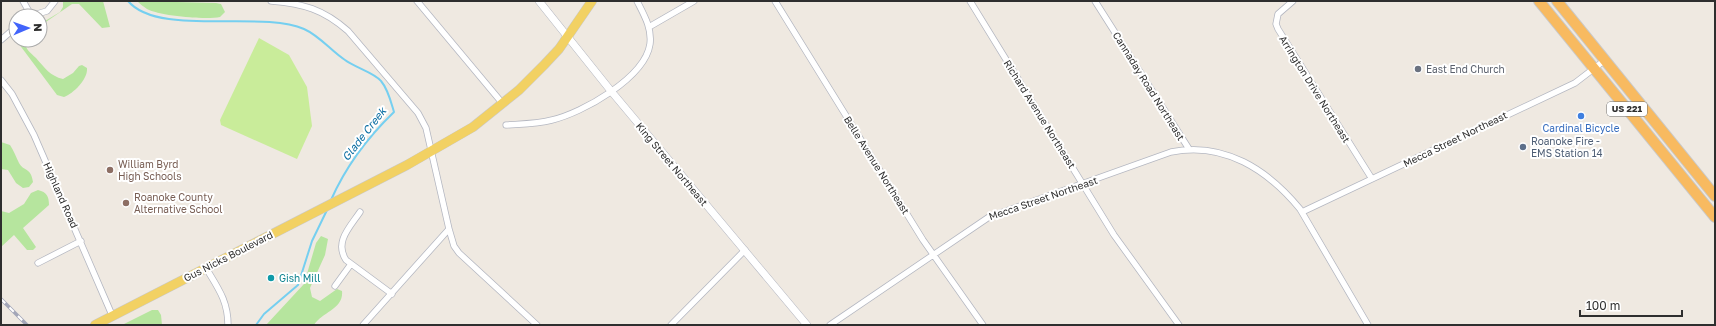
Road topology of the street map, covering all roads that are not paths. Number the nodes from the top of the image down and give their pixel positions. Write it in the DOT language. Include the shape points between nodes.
graph roads {
  1 [pos="55,1"];
  2 [pos="272,1"];
  3 [pos="417,1"];
  4 [pos="539,1"];
  5 [pos="592,1"];
  6 [pos="637,1"];
  7 [pos="694,1"];
  8 [pos="775,1"];
  9 [pos="970,1"];
  10 [pos="1095,1"];
  11 [pos="1292,1"];
  12 [pos="1539,1"];
  13 [pos="1557,1"];
  14 [pos="48,9"];
  15 [pos="649,27"];
  16 [pos="568,36"];
  17 [pos="1605,60"];
  18 [pos="1594,69"];
  19 [pos="1,80"];
  20 [pos="611,91"];
  21 [pos="503,104"];
  22 [pos="506,125"];
  23 [pos="1189,149"];
  24 [pos="433,152"];
  25 [pos="1372,179"];
  26 [pos="1083,184"];
  27 [pos="1715,196"];
  28 [pos="1711,206"];
  29 [pos="360,212"];
  30 [pos="1302,212"];
  31 [pos="1715,217"];
  32 [pos="449,229"];
  33 [pos="81,241"];
  34 [pos="745,250"];
  35 [pos="933,254"];
  36 [pos="38,263"];
  37 [pos="351,264"];
  38 [pos="206,268"];
  39 [pos="335,286"];
  40 [pos="392,294"];
  41 [pos="112,315"];
  42 [pos="95,325"];
  43 [pos="228,325"];
  44 [pos="363,325"];
  45 [pos="537,325"];
  46 [pos="671,325"];
  47 [pos="807,325"];
  48 [pos="830,325"];
  49 [pos="983,325"];
  50 [pos="1179,325"];
  51 [pos="1368,325"];
  1 -- 14 [label="street"];
  2 -- 24 [label="street" via="316,8 348,31 418,113 426,128"];
  3 -- 21 [label="street"];
  4 -- 16 [label="street, King Street Northeast"];
  5 -- 16 [label="main road, Gus Nicks Boulevard"];
  6 -- 15 [label="street"];
  7 -- 15 [label="street"];
  8 -- 35 [label="street, Belle Avenue Northeast"];
  9 -- 26 [label="street, Richard Avenue Northeast"];
  10 -- 23 [label="street, Cannaday Road Northeast"];
  11 -- 25 [label="street, Arrington Drive Northeast" via="1278,14 1278,29"];
  12 -- 18 [label="highway, US 221"];
  13 -- 17 [label="highway, US 221"];
  15 -- 20 [label="street" via="650,44 646,58"];
  16 -- 20 [label="street, King Street Northeast"];
  16 -- 21 [label="main road, Gus Nicks Boulevard" via="544,65"];
  17 -- 18 [label="street, Mecca Street Northeast"];
  17 -- 27 [label="highway, US 221"];
  18 -- 25 [label="street, Mecca Street Northeast" via="1575,83"];
  18 -- 28 [label="highway, US 221"];
  19 -- 33 [label="street, Highland Road" via="12,94 34,135"];
  20 -- 22 [label="street" via="564,117 537,123"];
  20 -- 34 [label="street, King Street Northeast"];
  21 -- 24 [label="main road, Gus Nicks Boulevard" via="474,127"];
  23 -- 26 [label="street, Mecca Street Northeast" via="1171,152"];
  23 -- 30 [label="street, Cannaday Road Northeast" via="1213,150 1240,160 1282,189"];
  24 -- 32 [label="street"];
  24 -- 38 [label="main road, Gus Nicks Boulevard"];
  25 -- 30 [label="street, Mecca Street Northeast"];
  26 -- 35 [label="street, Mecca Street Northeast" via="989,217"];
  26 -- 50 [label="street, Richard Avenue Northeast" via="1134,265"];
  28 -- 31 [label="highway, US 221"];
  29 -- 37 [label="street" via="340,244 342,254"];
  30 -- 51 [label="street, Cannaday Road Northeast"];
  32 -- 40 [label="street"];
  32 -- 45 [label="street" via="459,254"];
  33 -- 36 [label="street"];
  33 -- 41 [label="street, Highland Road"];
  34 -- 46 [label="street"];
  34 -- 47 [label="street, King Street Northeast"];
  35 -- 48 [label="street, Mecca Street Northeast"];
  35 -- 49 [label="street, Belle Avenue Northeast"];
  37 -- 39 [label="street"];
  37 -- 40 [label="street"];
  38 -- 41 [label="main road, Gus Nicks Boulevard"];
  38 -- 43 [label="street" via="225,300"];
  40 -- 44 [label="street"];
  41 -- 42 [label="main road, Gus Nicks Boulevard"];
}
